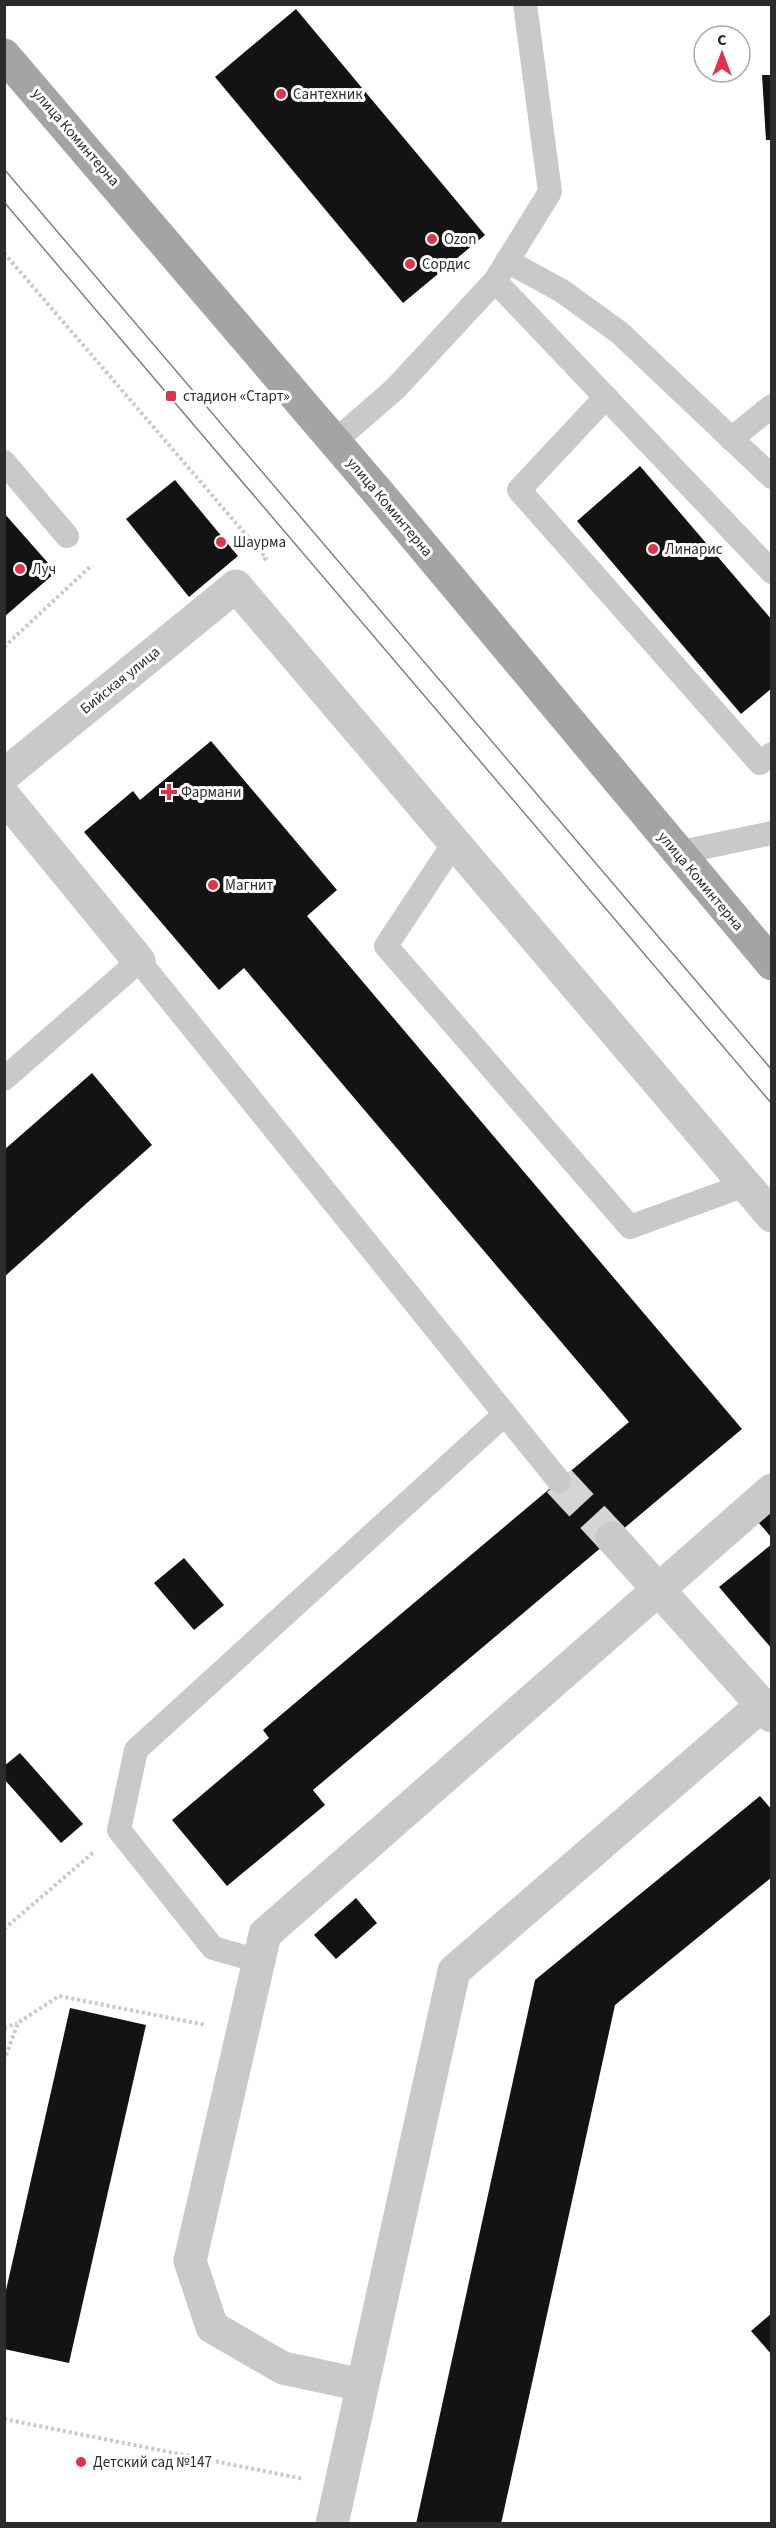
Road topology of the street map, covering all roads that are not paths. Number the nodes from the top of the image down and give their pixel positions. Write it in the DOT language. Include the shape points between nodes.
graph roads {
  1 [pos="525,4"];
  2 [pos="4,55"];
  3 [pos="501,271"];
  4 [pos="606,397"];
  5 [pos="771,406"];
  6 [pos="731,439"];
  7 [pos="335,441"];
  8 [pos="4,462"];
  9 [pos="771,477"];
  10 [pos="67,536"];
  11 [pos="771,572"];
  12 [pos="771,753"];
  13 [pos="4,775"];
  14 [pos="4,796"];
  15 [pos="771,833"];
  16 [pos="454,843"];
  17 [pos="676,853"];
  18 [pos="138,961"];
  19 [pos="771,964"];
  20 [pos="4,1079"];
  21 [pos="746,1185"];
  22 [pos="771,1216"];
  23 [pos="505,1414"];
  24 [pos="559,1480"];
  25 [pos="771,1491"];
  26 [pos="612,1538"];
  27 [pos="658,1589"];
  28 [pos="766,1711"];
  29 [pos="259,1961"];
  30 [pos="362,2385"];
  31 [pos="332,2523"];
  1 -- 3 [label="lane" via="550,192"];
  2 -- 7 [label="main road, улица Коминтерна"];
  3 -- 4 [label="lane"];
  3 -- 6 [label="lane" via="562,291 620,333"];
  3 -- 7 [label="lane" via="395,389"];
  4 -- 11 [label="lane"];
  4 -- 12 [label="lane" via="519,490 760,763"];
  5 -- 6 [label="lane"];
  6 -- 9 [label="lane"];
  7 -- 17 [label="main road, улица Коминтерна"];
  8 -- 10 [label="lane"];
  13 -- 16 [label="street, Бийская улица" via="236,586"];
  14 -- 18 [label="street"];
  15 -- 17 [label="lane"];
  16 -- 21 [label="street"];
  16 -- 21 [label="lane" via="386,946 630,1227"];
  17 -- 19 [label="main road, улица Коминтерна"];
  18 -- 20 [label="lane"];
  18 -- 23 [label="lane"];
  21 -- 22 [label="street"];
  23 -- 24 [label="lane"];
  23 -- 29 [label="lane" via="136,1750 119,1830 213,1948"];
  25 -- 27 [label="street"];
  26 -- 27 [label="street"];
  27 -- 28 [label="street"];
  27 -- 29 [label="street" via="265,1934"];
  28 -- 30 [label="street" via="454,1971"];
  29 -- 30 [label="street" via="190,2261 212,2327 283,2368"];
  30 -- 31 [label="street"];
}
